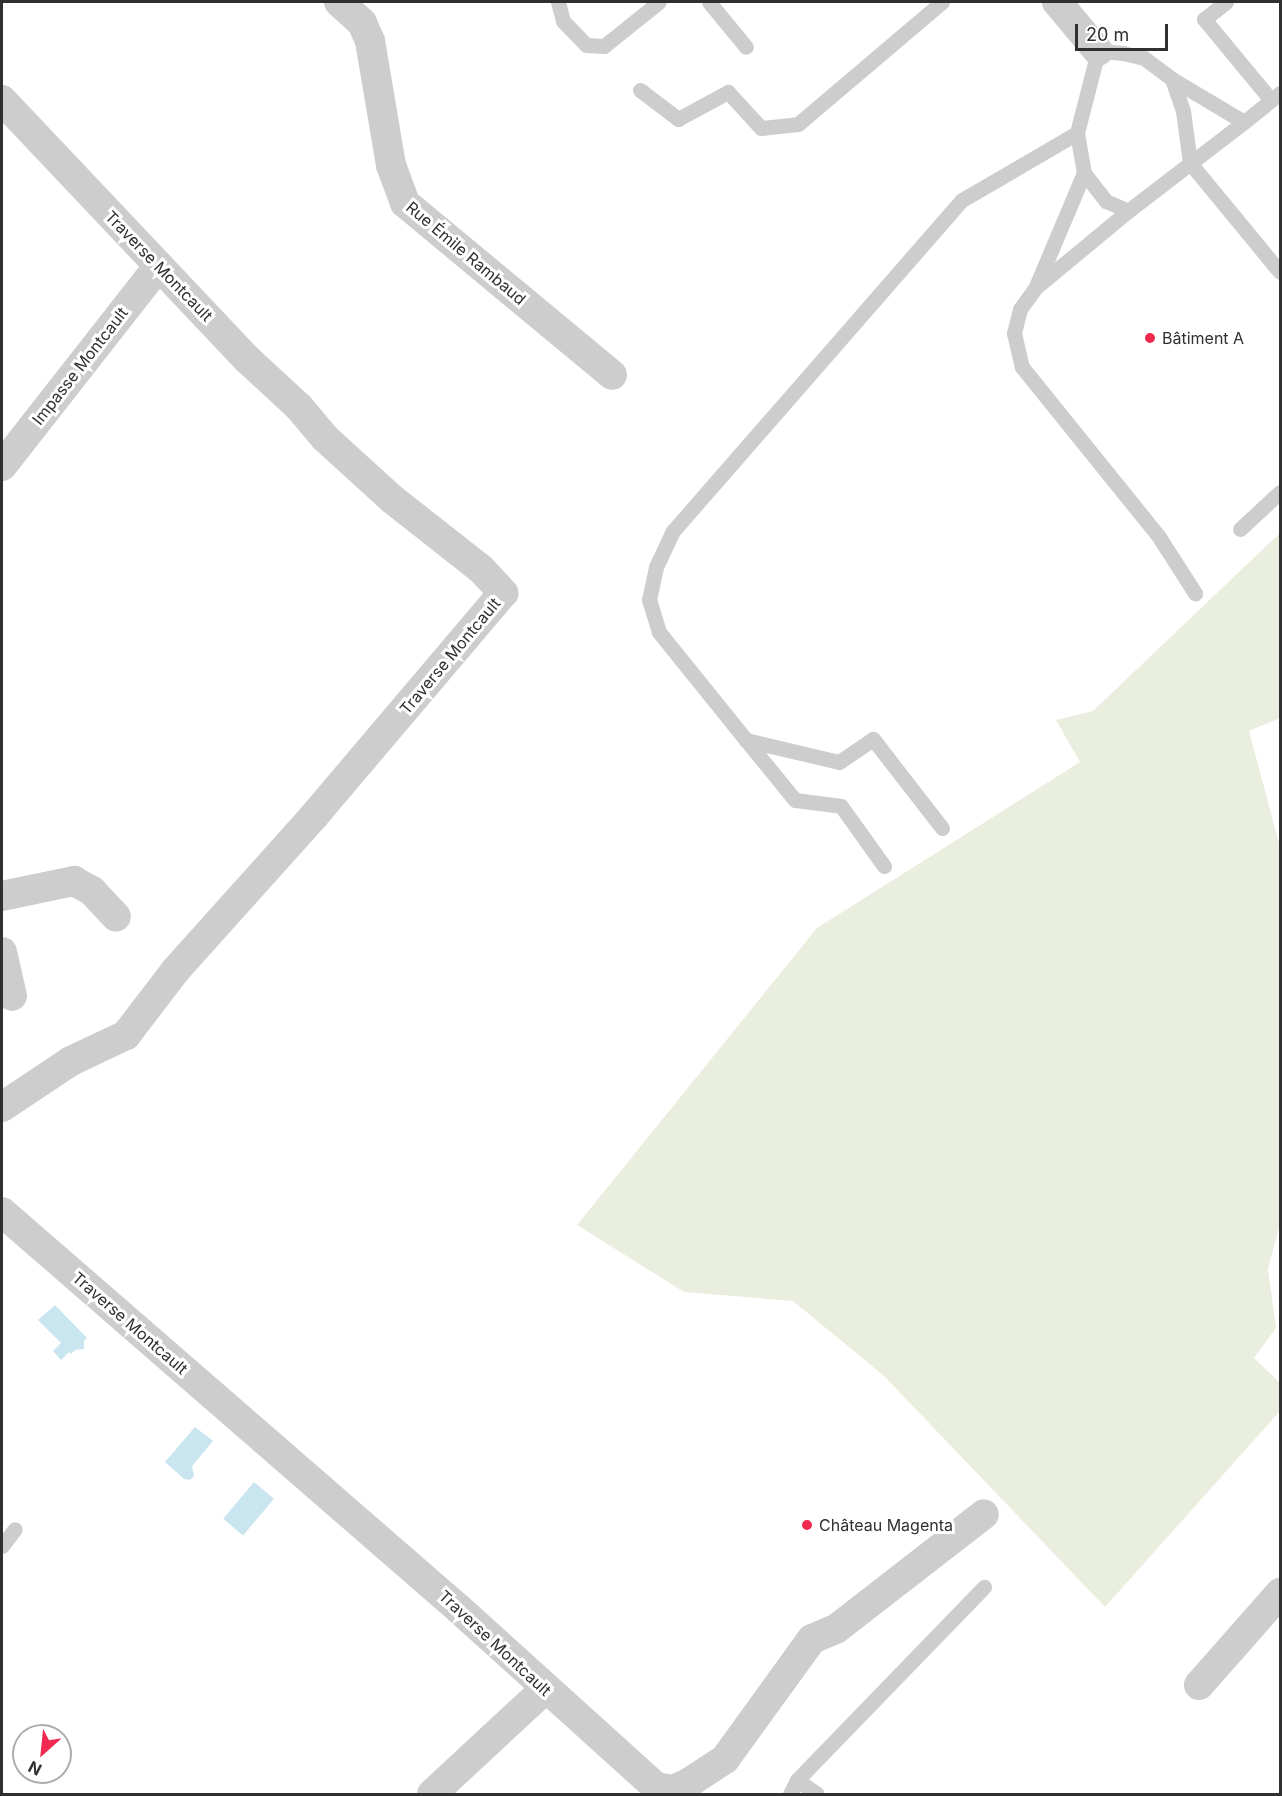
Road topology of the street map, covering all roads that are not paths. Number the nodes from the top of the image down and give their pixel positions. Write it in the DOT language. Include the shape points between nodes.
graph roads {
  1 [pos="339,2"];
  2 [pos="558,2"];
  3 [pos="659,2"];
  4 [pos="709,2"];
  5 [pos="942,2"];
  6 [pos="1057,2"];
  7 [pos="1226,2"];
  8 [pos="746,47"];
  9 [pos="1098,51"];
  10 [pos="1172,79"];
  11 [pos="640,90"];
  12 [pos="1276,96"];
  13 [pos="2,100"];
  14 [pos="1244,122"];
  15 [pos="1077,133"];
  16 [pos="1190,163"];
  17 [pos="1084,173"];
  18 [pos="1128,211"];
  19 [pos="159,266"];
  20 [pos="1281,272"];
  21 [pos="1036,287"];
  22 [pos="612,375"];
  23 [pos="2,466"];
  24 [pos="1281,492"];
  25 [pos="1240,529"];
  26 [pos="1196,593"];
  27 [pos="746,740"];
  28 [pos="942,828"];
  29 [pos="884,866"];
  30 [pos="2,896"];
  31 [pos="116,917"];
  32 [pos="2,952"];
  33 [pos="12,996"];
  34 [pos="2,1107"];
  35 [pos="2,1212"];
  36 [pos="984,1514"];
  37 [pos="15,1529"];
  38 [pos="2,1546"];
  39 [pos="984,1587"];
  40 [pos="1281,1593"];
  41 [pos="1199,1685"];
  42 [pos="545,1689"];
  43 [pos="797,1780"];
  44 [pos="432,1794"];
  45 [pos="790,1794"];
  46 [pos="817,1794"];
  1 -- 22 [label="street, Rue Émile Rambaud" via="362,23 370,41 391,165 405,203"];
  2 -- 3 [label="lane" via="563,21 586,45 604,46"];
  4 -- 8 [label="lane"];
  5 -- 11 [label="lane" via="798,124 761,128 728,92 678,119"];
  6 -- 9 [label="street"];
  7 -- 12 [label="lane" via="1204,20"];
  9 -- 10 [label="lane" via="1144,58"];
  9 -- 15 [label="lane"];
  10 -- 14 [label="lane"];
  10 -- 16 [label="lane" via="1183,111"];
  12 -- 14 [label="lane"];
  13 -- 19 [label="street, Traverse Montcault"];
  14 -- 16 [label="lane"];
  15 -- 17 [label="lane"];
  15 -- 27 [label="lane" via="962,200 673,531 656,567 649,600 659,632"];
  16 -- 18 [label="lane"];
  16 -- 20 [label="lane"];
  17 -- 18 [label="lane" via="1106,201"];
  17 -- 21 [label="lane"];
  18 -- 21 [label="lane"];
  19 -- 23 [label="street, Impasse Montcault"];
  19 -- 34 [label="street, Traverse Montcault" via="325,438 392,499 481,569 503,593 314,816 175,971 126,1035 71,1061"];
  21 -- 26 [label="lane" via="1020,309 1014,333 1022,367 1159,537"];
  24 -- 25 [label="lane"];
  27 -- 28 [label="lane" via="839,762 873,739"];
  27 -- 29 [label="lane" via="795,800 841,806"];
  30 -- 31 [label="street" via="74,881 92,891"];
  32 -- 33 [label="street"];
  35 -- 42 [label="street, Traverse Montcault" via="450,1601"];
  36 -- 42 [label="street, Traverse Montcault" via="836,1629 812,1639 725,1759 673,1790 656,1787"];
  37 -- 38 [label="lane"];
  39 -- 43 [label="lane"];
  40 -- 41 [label="street"];
  42 -- 44 [label="street"];
  43 -- 45 [label="lane"];
  43 -- 46 [label="lane"];
}
